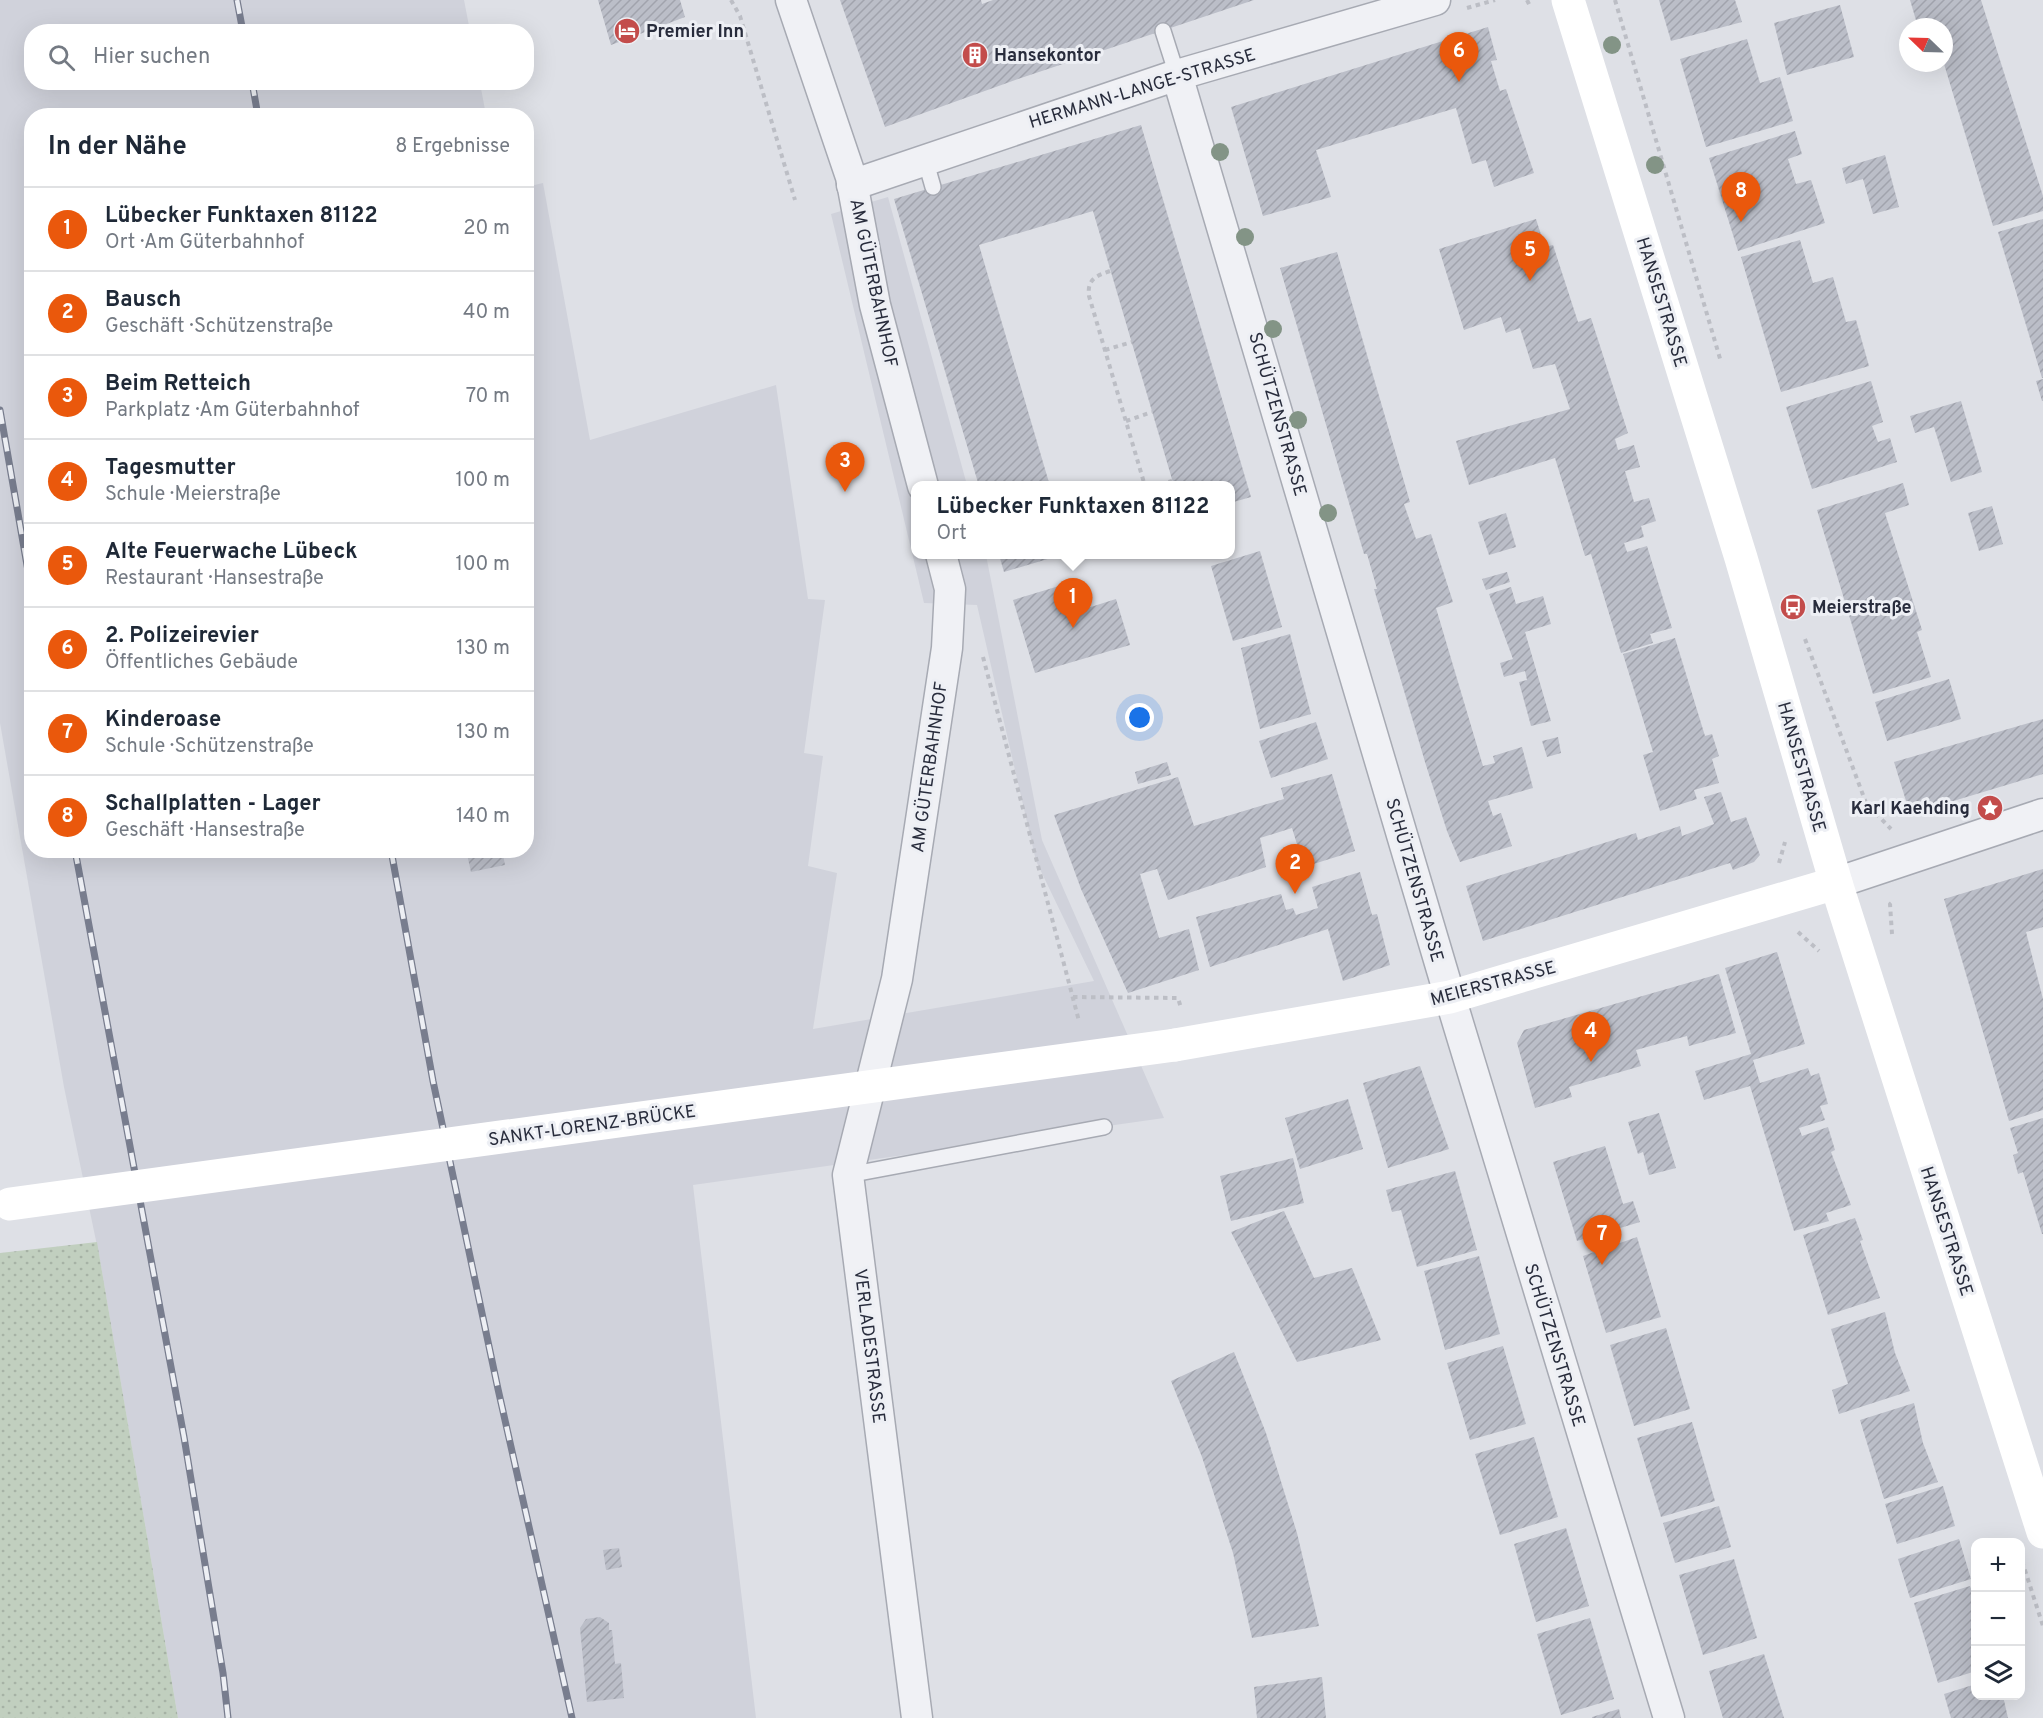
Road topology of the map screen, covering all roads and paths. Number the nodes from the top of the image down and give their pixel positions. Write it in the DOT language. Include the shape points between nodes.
graph roads {
  1 [pos="731,0"];
  2 [pos="791,0"];
  3 [pos="1436,0"];
  4 [pos="1568,0"];
  5 [pos="1615,0"];
  6 [pos="1163,30"];
  7 [pos="1177,75"];
  8 [pos="925,159"];
  9 [pos="852,185"];
  10 [pos="933,187"];
  11 [pos="795,200"];
  12 [pos="1110,271"];
  13 [pos="1132,342"];
  14 [pos="1105,350"];
  15 [pos="1722,363"];
  16 [pos="1152,412"];
  17 [pos="1126,421"];
  18 [pos="922,481"];
  19 [pos="1144,481"];
  20 [pos="942,559"];
  21 [pos="1802,631"];
  22 [pos="982,653"];
  23 [pos="2043,814"];
  24 [pos="1904,860"];
  25 [pos="1836,883"];
  26 [pos="1895,946"];
  27 [pos="897,979"];
  28 [pos="1450,998"];
  29 [pos="1182,1013"];
  30 [pos="1175,1045"];
  31 [pos="1104,1127"];
  32 [pos="848,1175"];
  33 [pos="5,1205"];
  34 [pos="2043,1532"];
  35 [pos="2025,1572"];
  36 [pos="2043,1626"];
  37 [pos="917,1718"];
  38 [pos="1669,1718"];
  1 -- 11 [label="path" via="740,16"];
  2 -- 9 [label="street, AM GÜTERBAHNHOF"];
  3 -- 7 [label="street, HERMANN-LANGE-STRASSE"];
  4 -- 25 [label="main road, HANSESTRASSE" via="1741,558"];
  5 -- 15 [label="path"];
  6 -- 7 [label="lane"];
  7 -- 8 [label="street, HERMANN-LANGE-STRASSE"];
  7 -- 28 [label="street, SCHÜTZENSTRASSE"];
  8 -- 9 [label="street, HERMANN-LANGE-STRASSE"];
  8 -- 10 [label="lane"];
  9 -- 18 [label="street, AM GÜTERBAHNHOF" via="875,305"];
  12 -- 14 [label="path" via="1092,279 1088,287"];
  13 -- 14 [label="path"];
  14 -- 17 [label="path"];
  16 -- 17 [label="path"];
  17 -- 19 [label="path"];
  20 -- 27 [label="street, AM GÜTERBAHNHOF" via="950,589 947,648"];
  21 -- 24 [label="path" via="1866,803 1896,834"];
  22 -- 29 [label="path" via="1072,997 1178,998"];
  23 -- 24 [label="street, MEIERSTRASSE"];
  24 -- 25 [label="street, MEIERSTRASSE"];
  24 -- 26 [label="path" via="1911,884 1890,904"];
  25 -- 28 [label="main road, MEIERSTRASSE"];
  25 -- 34 [label="main road, HANSESTRASSE"];
  27 -- 32 [label="street, VERLADESTRASSE"];
  28 -- 30 [label="main road, MEIERSTRASSE"];
  28 -- 38 [label="street, SCHÜTZENSTRASSE"];
  30 -- 33 [label="main road, SANKT-LORENZ-BRÜCKE, bridge"];
  31 -- 32 [label="lane"];
  32 -- 37 [label="street, VERLADESTRASSE"];
  35 -- 36 [label="path"];
}
